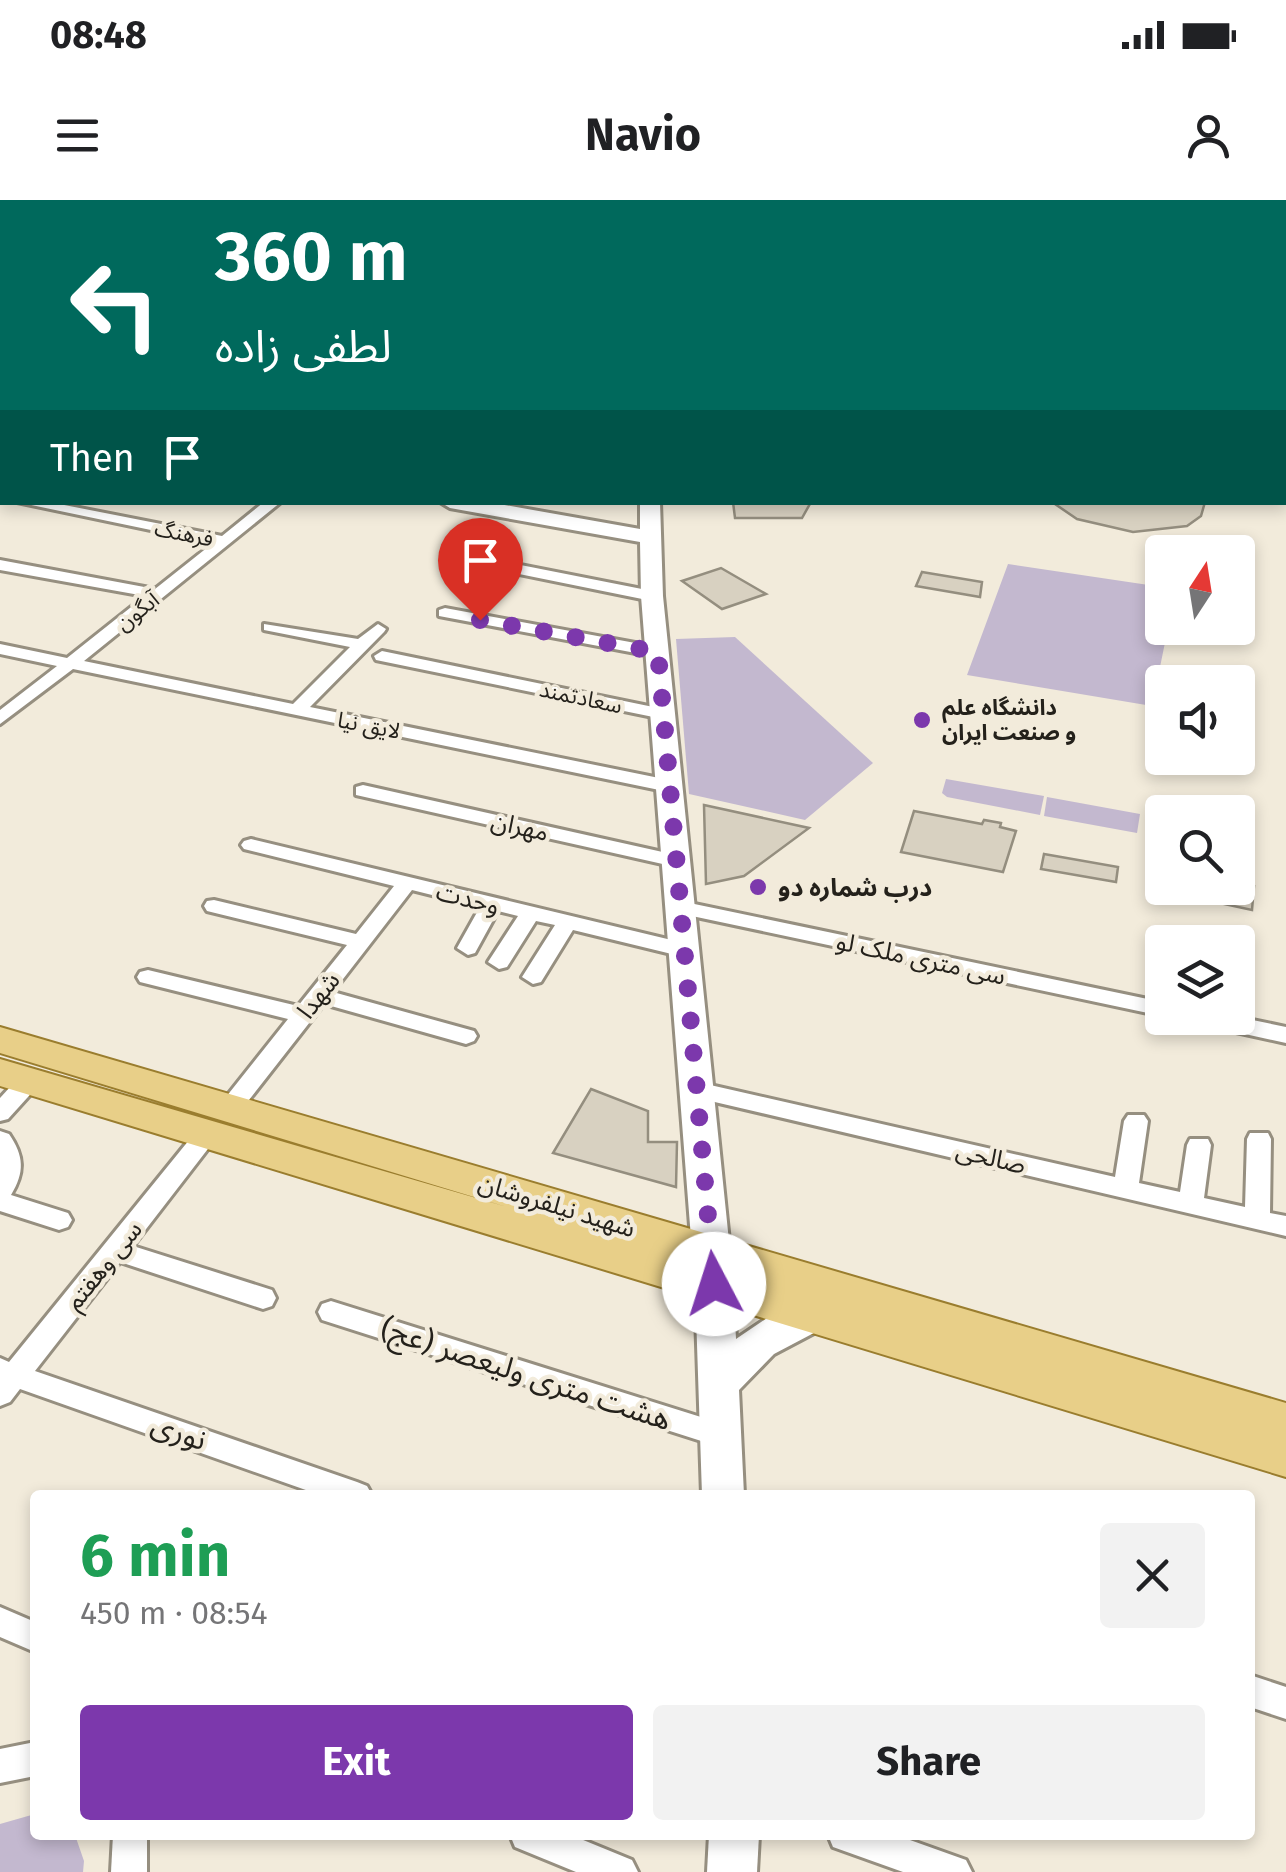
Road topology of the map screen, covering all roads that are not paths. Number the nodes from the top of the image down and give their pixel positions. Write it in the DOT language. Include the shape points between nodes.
graph roads {
  1 [pos="39,505"];
  2 [pos="270,505"];
  3 [pos="467,505"];
  4 [pos="650,505"];
  5 [pos="652,538"];
  6 [pos="225,541"];
  7 [pos="0,565"];
  8 [pos="505,567"];
  9 [pos="158,594"];
  10 [pos="652,596"];
  11 [pos="444,613"];
  12 [pos="354,623"];
  13 [pos="270,626"];
  14 [pos="378,629"];
  15 [pos="336,639"];
  16 [pos="363,644"];
  17 [pos="0,650"];
  18 [pos="658,652"];
  19 [pos="382,656"];
  20 [pos="69,664"];
  21 [pos="296,710"];
  22 [pos="663,714"];
  23 [pos="0,719"];
  24 [pos="670,786"];
  25 [pos="363,792"];
  26 [pos="251,845"];
  27 [pos="676,862"];
  28 [pos="406,883"];
  29 [pos="492,904"];
  30 [pos="214,906"];
  31 [pos="680,907"];
  32 [pos="530,913"];
  33 [pos="568,922"];
  34 [pos="360,942"];
  35 [pos="468,948"];
  36 [pos="684,950"];
  37 [pos="499,962"];
  38 [pos="148,977"];
  39 [pos="533,977"];
  40 [pos="319,995"];
  41 [pos="1145,1005"];
  42 [pos="302,1016"];
  43 [pos="1255,1029"];
  44 [pos="1286,1035"];
  45 [pos="466,1036"];
  46 [pos="0,1040"];
  47 [pos="14,1076"];
  48 [pos="697,1090"];
  49 [pos="0,1112"];
  50 [pos="1136,1120"];
  51 [pos="218,1122"];
  52 [pos="1259,1138"];
  53 [pos="0,1140"];
  54 [pos="1199,1146"];
  55 [pos="1126,1188"];
  56 [pos="0,1192"];
  57 [pos="0,1201"];
  58 [pos="1191,1203"];
  59 [pos="1257,1219"];
  60 [pos="59,1220"];
  61 [pos="1286,1226"];
  62 [pos="114,1250"];
  63 [pos="712,1268"];
  64 [pos="263,1298"];
  65 [pos="331,1312"];
  66 [pos="815,1314"];
  67 [pos="5,1380"];
  68 [pos="718,1388"];
  69 [pos="1286,1423"];
  70 [pos="720,1435"];
  71 [pos="1286,1456"];
  72 [pos="343,1490"];
  73 [pos="723,1490"];
  74 [pos="0,1622"];
  75 [pos="30,1635"];
  76 [pos="1255,1693"];
  77 [pos="1286,1704"];
  78 [pos="30,1760"];
  79 [pos="0,1766"];
  80 [pos="130,1840"];
  81 [pos="540,1840"];
  82 [pos="734,1840"];
  83 [pos="860,1840"];
  84 [pos="130,1872"];
  85 [pos="620,1872"];
  86 [pos="732,1872"];
  87 [pos="954,1872"];
  1 -- 6 [label="street, فرهنگ"];
  2 -- 6 [label="street, آبگون"];
  3 -- 5 [label="main road"];
  4 -- 5 [label="main road"];
  5 -- 10 [label="main road"];
  6 -- 9 [label="street, آبگون"];
  7 -- 9 [label="street"];
  8 -- 10 [label="street"];
  9 -- 20 [label="street, آبگون"];
  10 -- 18 [label="main road"];
  11 -- 18 [label="street"];
  12 -- 15 [label="street"];
  13 -- 15 [label="street"];
  14 -- 16 [label="street"];
  15 -- 16 [label="street"];
  16 -- 21 [label="street"];
  17 -- 20 [label="street, لایق نیا"];
  18 -- 22 [label="main road"];
  19 -- 22 [label="street, سعادتمند"];
  20 -- 21 [label="street, لایق نیا"];
  20 -- 23 [label="street, آبگون"];
  21 -- 24 [label="street, لایق نیا"];
  22 -- 24 [label="main road"];
  24 -- 27 [label="main road"];
  25 -- 27 [label="street, مهران"];
  26 -- 28 [label="street, وحدت"];
  27 -- 31 [label="main road"];
  28 -- 29 [label="street, وحدت"];
  28 -- 34 [label="street, شهدا"];
  29 -- 32 [label="street, وحدت"];
  29 -- 35 [label="street"];
  30 -- 34 [label="street"];
  31 -- 36 [label="main road"];
  31 -- 41 [label="street, سی متری ملک لو"];
  32 -- 33 [label="street, وحدت"];
  32 -- 37 [label="street"];
  33 -- 36 [label="street, وحدت"];
  33 -- 39 [label="street"];
  34 -- 40 [label="street, شهدا"];
  36 -- 48 [label="main road"];
  38 -- 42 [label="street"];
  40 -- 42 [label="street, شهدا"];
  40 -- 45 [label="street"];
  42 -- 51 [label="street, شهدا"];
  43 -- 44 [label="street"];
  46 -- 51 [label="main road"];
  47 -- 49 [label="street"];
  47 -- 51 [label="main road"];
  48 -- 55 [label="street, صالحی"];
  48 -- 63 [label="main road"];
  50 -- 55 [label="street"];
  51 -- 62 [label="street, سی وهفتم"];
  51 -- 63 [label="main road"];
  52 -- 59 [label="street"];
  53 -- 56 [label="street" via="12,1167"];
  54 -- 58 [label="street"];
  55 -- 58 [label="street, صالحی"];
  57 -- 60 [label="street"];
  58 -- 59 [label="street, صالحی"];
  59 -- 61 [label="street, صالحی"];
  62 -- 64 [label="street"];
  62 -- 67 [label="street, سی وهفتم"];
  63 -- 66 [label="main road"];
  63 -- 68 [label="main road"];
  63 -- 69 [label="main road"];
  65 -- 70 [label="street, هشت متری ولیعصر (عج)"];
  66 -- 68 [label="main road" via="746,1349"];
  66 -- 71 [label="main road"];
  67 -- 72 [label="street, نوری"];
  68 -- 70 [label="main road"];
  70 -- 73 [label="main road"];
  74 -- 75 [label="street"];
  76 -- 77 [label="street"];
  78 -- 79 [label="street"];
  80 -- 84 [label="street"];
  81 -- 85 [label="street"];
  82 -- 86 [label="main road"];
  83 -- 87 [label="street"];
}
